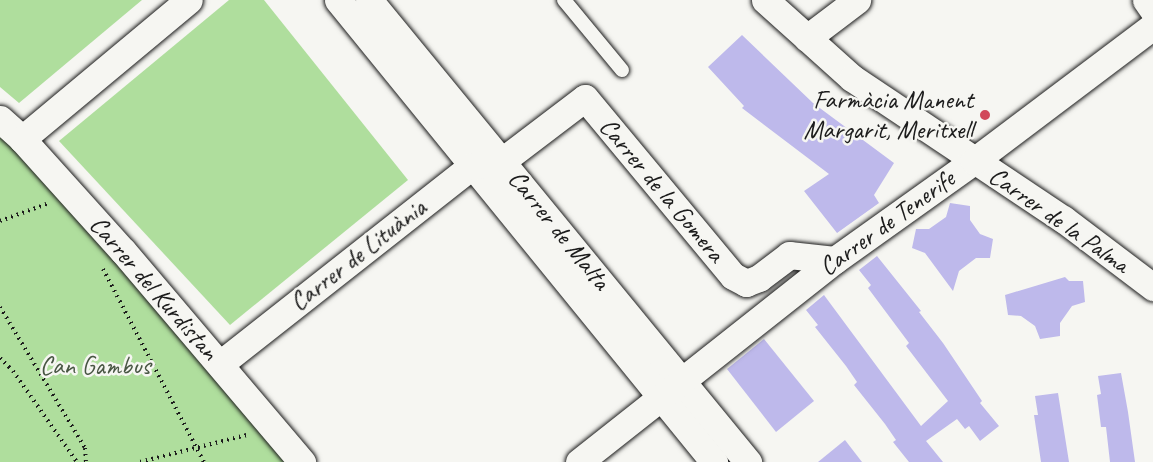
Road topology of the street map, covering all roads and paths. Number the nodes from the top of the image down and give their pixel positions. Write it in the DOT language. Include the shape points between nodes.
graph roads {
  1 [pos="189,0"];
  2 [pos="338,0"];
  3 [pos="369,0"];
  4 [pos="564,0"];
  5 [pos="765,0"];
  6 [pos="857,0"];
  7 [pos="1146,0"];
  8 [pos="1153,10"];
  9 [pos="1153,26"];
  10 [pos="807,38"];
  11 [pos="622,70"];
  12 [pos="0,119"];
  13 [pos="22,139"];
  14 [pos="502,161"];
  15 [pos="974,161"];
  16 [pos="472,165"];
  17 [pos="49,203"];
  18 [pos="0,221"];
  19 [pos="835,260"];
  20 [pos="99,262"];
  21 [pos="1153,287"];
  22 [pos="0,307"];
  23 [pos="0,358"];
  24 [pos="220,364"];
  25 [pos="681,380"];
  26 [pos="660,396"];
  27 [pos="252,434"];
  28 [pos="197,447"];
  29 [pos="77,462"];
  30 [pos="86,462"];
  31 [pos="140,462"];
  32 [pos="204,462"];
  33 [pos="302,462"];
  34 [pos="579,462"];
  35 [pos="714,462"];
  36 [pos="748,462"];
  1 -- 13 [label="street"];
  2 -- 16 [label="street, Carrer de Malta"];
  3 -- 14 [label="street, Carrer de Malta"];
  4 -- 11 [label="lane"];
  5 -- 10 [label="street, Carrer de la Palma"];
  6 -- 10 [label="street"];
  7 -- 8 [label="street"];
  9 -- 15 [label="street, Carrer de Tenerife"];
  10 -- 15 [label="street, Carrer de la Palma" via="852,78"];
  12 -- 13 [label="street, Carrer del Kurdistan"];
  13 -- 24 [label="street, Carrer del Kurdistan"];
  14 -- 16 [label="street"];
  14 -- 19 [label="street, Carrer de la Gomera" via="585,98 733,276 746,283 789,255"];
  14 -- 25 [label="street, Carrer de Malta"];
  15 -- 19 [label="street, Carrer de Tenerife"];
  15 -- 21 [label="street, Carrer de la Palma" via="1063,219"];
  16 -- 24 [label="street, Carrer de Lituània"];
  16 -- 26 [label="street, Carrer de Malta"];
  17 -- 18 [label="path"];
  19 -- 25 [label="street, Carrer de Tenerife"];
  20 -- 28 [label="path"];
  22 -- 30 [label="path" via="85,447"];
  23 -- 29 [label="path"];
  24 -- 33 [label="street, Carrer del Kurdistan"];
  25 -- 26 [label="street, Carrer de Tenerife"];
  25 -- 36 [label="street, Carrer de Malta"];
  26 -- 34 [label="street, Carrer de Tenerife"];
  26 -- 35 [label="street, Carrer de Malta"];
  27 -- 28 [label="path"];
  28 -- 31 [label="path"];
  28 -- 32 [label="path"];
}
